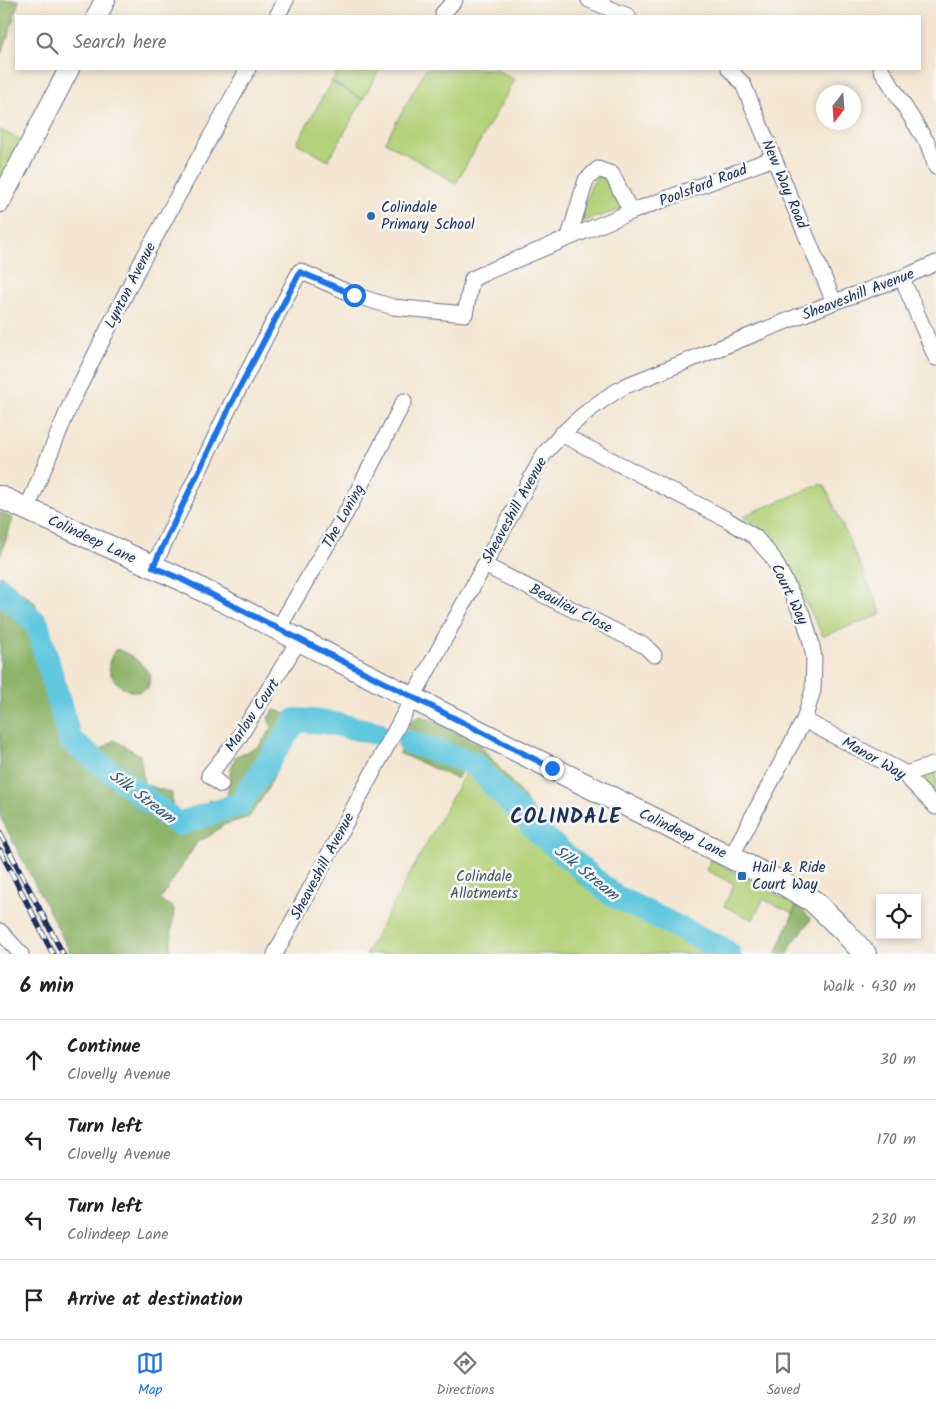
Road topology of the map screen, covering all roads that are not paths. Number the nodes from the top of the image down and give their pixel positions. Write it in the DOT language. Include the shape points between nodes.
graph roads {
  1 [pos="105,0"];
  2 [pos="286,0"];
  3 [pos="455,0"];
  4 [pos="589,0"];
  5 [pos="443,13"];
  6 [pos="98,15"];
  7 [pos="278,15"];
  8 [pos="626,15"];
  9 [pos="69,70"];
  10 [pos="247,70"];
  11 [pos="730,70"];
  12 [pos="882,70"];
  13 [pos="774,158"];
  14 [pos="936,167"];
  15 [pos="0,202"];
  16 [pos="632,212"];
  17 [pos="569,237"];
  18 [pos="936,263"];
  19 [pos="902,278"];
  20 [pos="834,302"];
  21 [pos="936,358"];
  22 [pos="404,401"];
  23 [pos="561,434"];
  24 [pos="0,497"];
  25 [pos="27,509"];
  26 [pos="484,565"];
  27 [pos="153,567"];
  28 [pos="278,629"];
  29 [pos="299,640"];
  30 [pos="654,656"];
  31 [pos="413,698"];
  32 [pos="804,720"];
  33 [pos="936,764"];
  34 [pos="905,774"];
  35 [pos="221,785"];
  36 [pos="936,807"];
  37 [pos="731,857"];
  38 [pos="0,931"];
  39 [pos="20,954"];
  40 [pos="275,954"];
  41 [pos="865,954"];
  1 -- 6 [label="street"];
  2 -- 7 [label="street"];
  3 -- 5 [label="street"];
  4 -- 8 [label="street"];
  9 -- 15 [label="street"];
  10 -- 25 [label="street, Lynton Avenue" via="138,268 71,403"];
  11 -- 13 [label="street, New Way Road" via="743,84"];
  12 -- 14 [label="street" via="928,144"];
  13 -- 16 [label="street, Poolsford Road"];
  13 -- 20 [label="street, New Way Road"];
  16 -- 17 [label="street, Poolsford Road"];
  16 -- 17 [label="street" via="612,174 598,169 586,180"];
  17 -- 27 [label="street, Poolsford Road" via="472,279 465,314 393,307 354,295 300,272 231,404"];
  18 -- 19 [label="street, Sheaveshill Avenue"];
  19 -- 20 [label="street, Sheaveshill Avenue"];
  19 -- 21 [label="street"];
  20 -- 23 [label="street, Sheaveshill Avenue" via="625,386 594,405"];
  22 -- 28 [label="street, The Loning" via="351,504"];
  23 -- 26 [label="street, Sheaveshill Avenue" via="544,454"];
  23 -- 32 [label="street, Court Way" via="726,519 755,537 769,552 804,618 811,642 815,670"];
  24 -- 25 [label="main road, Colindeep Lane"];
  25 -- 27 [label="main road, Colindeep Lane"];
  26 -- 30 [label="street, Beaulieu Close" via="645,646"];
  26 -- 31 [label="street, Sheaveshill Avenue"];
  27 -- 28 [label="main road, Colindeep Lane"];
  28 -- 29 [label="main road, Colindeep Lane"];
  29 -- 31 [label="main road, Colindeep Lane"];
  29 -- 35 [label="street, Marlow Court" via="238,739 209,775"];
  31 -- 37 [label="main road, Colindeep Lane"];
  31 -- 40 [label="street, Sheaveshill Avenue"];
  32 -- 34 [label="street, Manor Way"];
  32 -- 37 [label="street, Court Way"];
  33 -- 34 [label="street"];
  34 -- 36 [label="street, Manor Way"];
  37 -- 41 [label="main road, Colindeep Lane" via="813,901"];
  38 -- 39 [label="street"];
}
